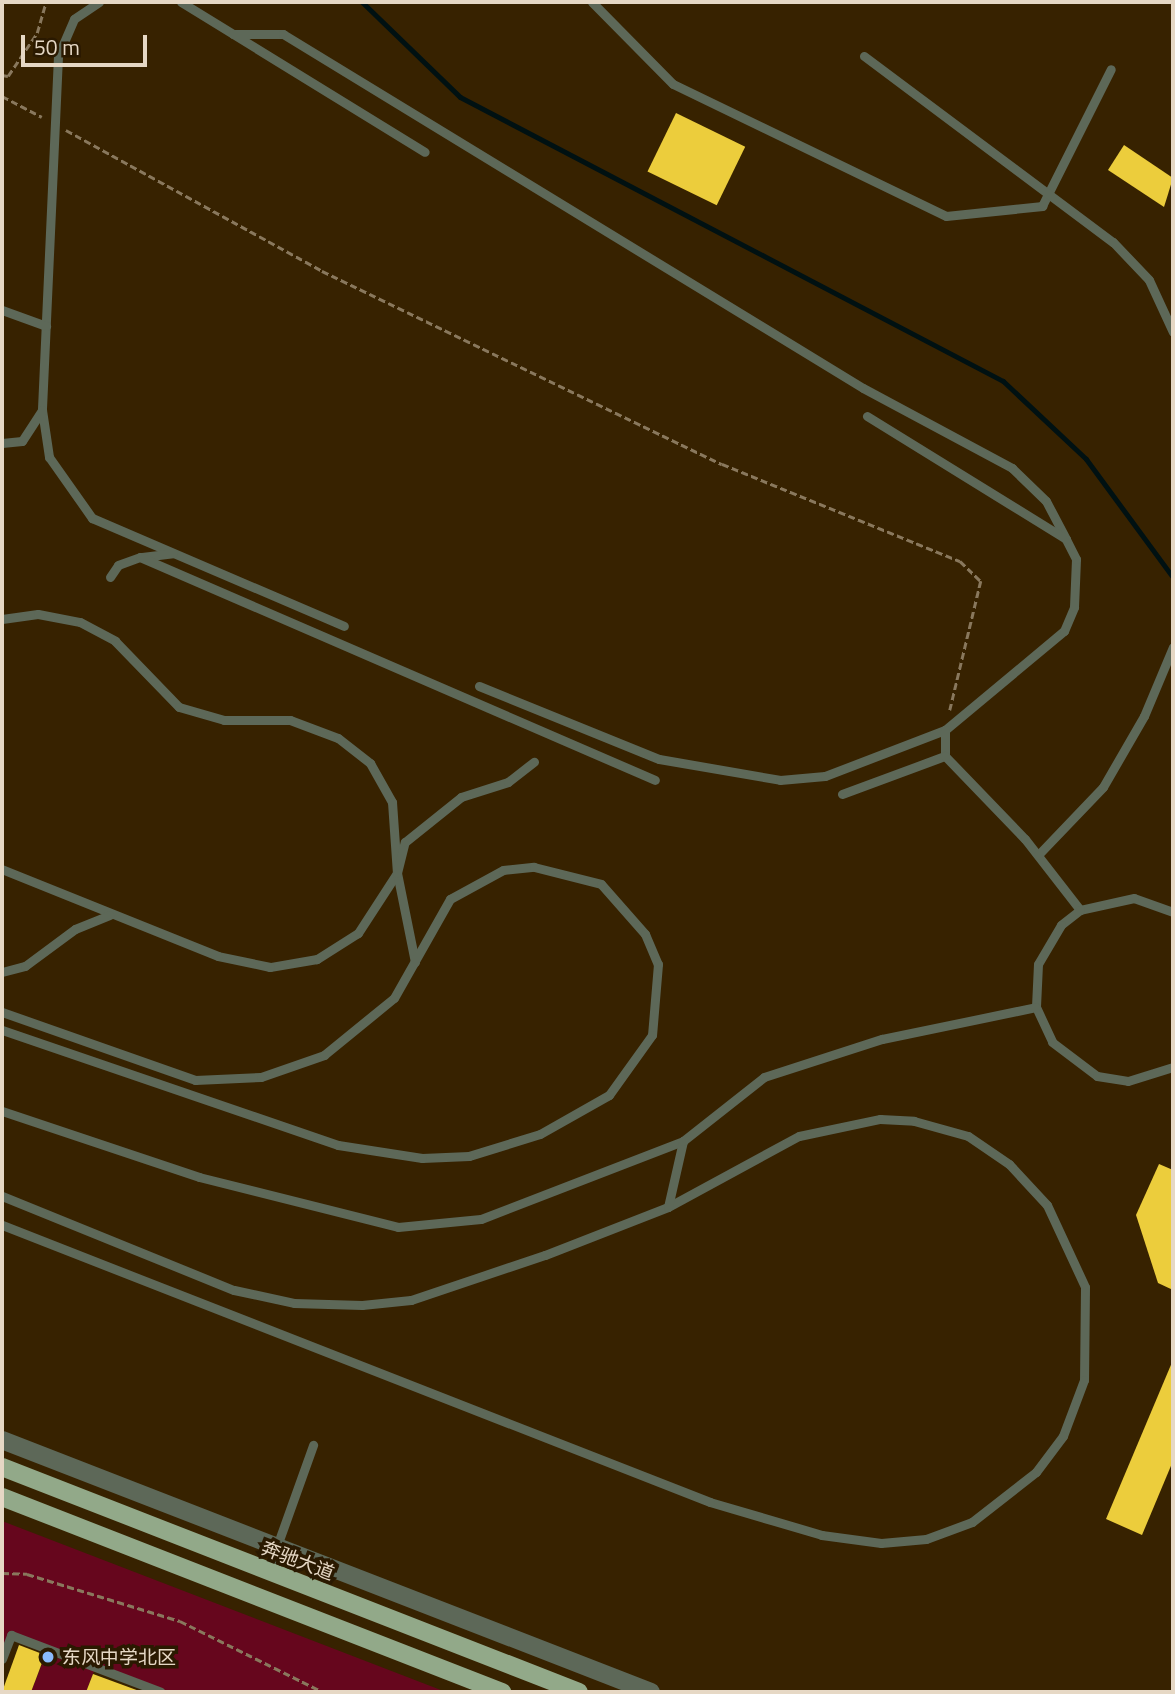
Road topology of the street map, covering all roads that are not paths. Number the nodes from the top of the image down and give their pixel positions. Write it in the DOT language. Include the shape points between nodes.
graph roads {
  1 [pos="99,2"];
  2 [pos="181,2"];
  3 [pos="592,2"];
  4 [pos="233,34"];
  5 [pos="864,56"];
  6 [pos="1111,69"];
  7 [pos="425,152"];
  8 [pos="1050,195"];
  9 [pos="2,310"];
  10 [pos="46,326"];
  11 [pos="1173,332"];
  12 [pos="42,410"];
  13 [pos="867,416"];
  14 [pos="2,443"];
  15 [pos="1066,539"];
  16 [pos="173,553"];
  17 [pos="140,557"];
  18 [pos="110,577"];
  19 [pos="2,619"];
  20 [pos="344,626"];
  21 [pos="1173,647"];
  22 [pos="479,686"];
  23 [pos="945,730"];
  24 [pos="945,756"];
  25 [pos="534,762"];
  26 [pos="655,780"];
  27 [pos="842,794"];
  28 [pos="1038,855"];
  29 [pos="2,869"];
  30 [pos="397,873"];
  31 [pos="1080,910"];
  32 [pos="1173,912"];
  33 [pos="108,915"];
  34 [pos="415,962"];
  35 [pos="2,972"];
  36 [pos="1036,1007"];
  37 [pos="2,1012"];
  38 [pos="2,1030"];
  39 [pos="1173,1067"];
  40 [pos="2,1111"];
  41 [pos="683,1141"];
  42 [pos="2,1196"];
  43 [pos="668,1207"];
  44 [pos="2,1225"];
  45 [pos="2,1440"];
  46 [pos="313,1445"];
  47 [pos="2,1467"];
  48 [pos="128,1490"];
  49 [pos="2,1497"];
  50 [pos="119,1513"];
  51 [pos="276,1549"];
  52 [pos="268,1571"];
  53 [pos="2,1659"];
  54 [pos="139,1688"];
  55 [pos="161,1692"];
  56 [pos="502,1692"];
  57 [pos="579,1692"];
  58 [pos="650,1692"];
  1 -- 10 [label="lane" via="74,19 58,56"];
  2 -- 4 [label="lane"];
  3 -- 8 [label="lane" via="673,84 946,216 1042,206"];
  4 -- 7 [label="lane"];
  4 -- 15 [label="lane" via="283,34 863,388 1012,468 1046,501"];
  5 -- 8 [label="lane"];
  6 -- 8 [label="lane"];
  8 -- 11 [label="lane" via="1113,242 1149,280"];
  9 -- 10 [label="lane"];
  10 -- 12 [label="lane"];
  12 -- 14 [label="lane" via="22,441"];
  12 -- 16 [label="lane" via="49,457 92,518"];
  13 -- 15 [label="lane"];
  15 -- 23 [label="lane" via="1077,578 1064,631"];
  16 -- 17 [label="lane"];
  16 -- 20 [label="lane"];
  17 -- 18 [label="lane" via="118,565"];
  17 -- 26 [label="lane"];
  19 -- 30 [label="lane" via="38,614 80,622 115,641 179,707 224,720 289,720 338,738 370,763 392,802"];
  21 -- 28 [label="lane" via="1144,716 1102,787"];
  22 -- 23 [label="lane" via="659,759 780,780 825,776"];
  23 -- 24 [label="lane"];
  24 -- 27 [label="lane"];
  24 -- 28 [label="lane"];
  25 -- 30 [label="lane" via="508,782 461,797 432,818 405,842"];
  28 -- 31 [label="lane"];
  29 -- 33 [label="lane"];
  30 -- 33 [label="lane" via="358,933 317,959 270,967 218,956"];
  30 -- 34 [label="lane"];
  31 -- 32 [label="lane" via="1134,898"];
  31 -- 36 [label="lane" via="1060,925 1038,964"];
  33 -- 35 [label="lane" via="75,929 25,966"];
  34 -- 37 [label="lane" via="394,999 357,1032 324,1055 261,1077 195,1080"];
  34 -- 38 [label="lane" via="450,899 475,882 503,870 572,872 601,884 645,934 658,964 652,1035 609,1095 575,1117 509,1146 422,1158 338,1145 256,1121"];
  36 -- 39 [label="lane" via="1052,1042 1097,1076 1128,1081"];
  36 -- 41 [label="lane" via="881,1039 764,1077"];
  40 -- 41 [label="lane" via="223,1184 397,1227 481,1219"];
  41 -- 43 [label="lane"];
  42 -- 43 [label="lane" via="234,1290 294,1303 362,1305 467,1285"];
  43 -- 44 [label="lane" via="742,1162 840,1125 914,1121 968,1136 1009,1164 1047,1205 1085,1287 1084,1380 1063,1436 1009,1499 972,1522 926,1539 881,1543 822,1535 710,1502"];
  45 -- 48 [label="street"];
  46 -- 51 [label="lane"];
  47 -- 50 [label="main road, 奔驰大道"];
  48 -- 50 [label="street"];
  48 -- 51 [label="street"];
  49 -- 56 [label="main road"];
  50 -- 52 [label="main road, 奔驰大道"];
  51 -- 52 [label="lane"];
  51 -- 58 [label="street"];
  52 -- 57 [label="main road, 奔驰大道"];
  53 -- 54 [label="lane" via="11,1635"];
  54 -- 55 [label="lane"];
}
